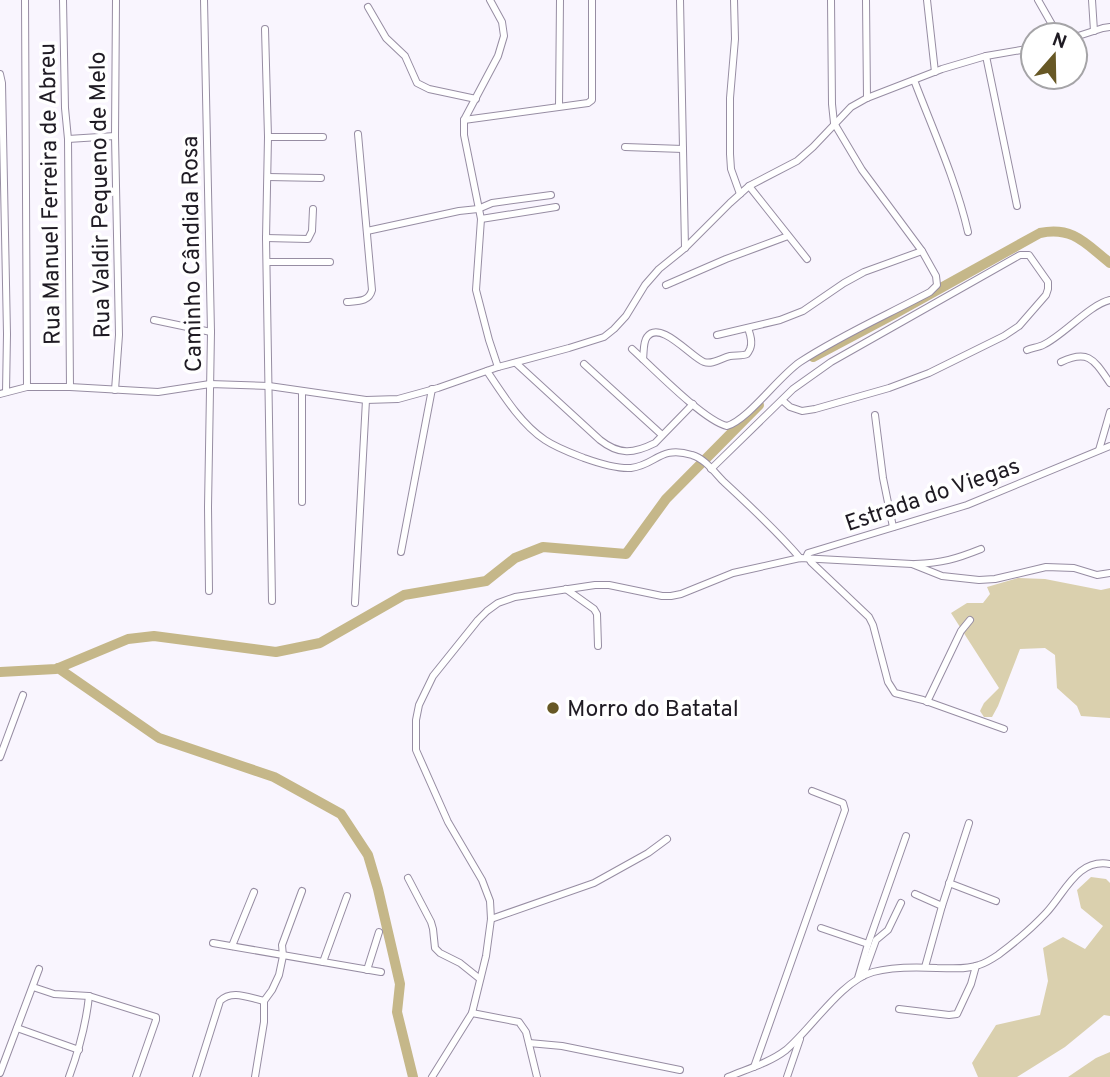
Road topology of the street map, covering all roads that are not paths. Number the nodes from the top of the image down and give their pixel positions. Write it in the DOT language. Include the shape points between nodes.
graph roads {
  1 [pos="25,0"];
  2 [pos="63,0"];
  3 [pos="116,0"];
  4 [pos="204,0"];
  5 [pos="490,0"];
  6 [pos="560,0"];
  7 [pos="592,0"];
  8 [pos="680,0"];
  9 [pos="734,0"];
  10 [pos="831,0"];
  11 [pos="866,0"];
  12 [pos="927,0"];
  13 [pos="1038,0"];
  14 [pos="1092,0"];
  15 [pos="368,8"];
  16 [pos="1050,21"];
  17 [pos="1110,27"];
  18 [pos="265,29"];
  19 [pos="1094,31"];
  20 [pos="1089,33"];
  21 [pos="1019,50"];
  22 [pos="986,56"];
  23 [pos="935,72"];
  24 [pos="0,74"];
  25 [pos="914,80"];
  26 [pos="867,98"];
  27 [pos="476,99"];
  28 [pos="559,106"];
  29 [pos="464,120"];
  30 [pos="834,123"];
  31 [pos="358,134"];
  32 [pos="115,135"];
  33 [pos="268,137"];
  34 [pos="323,137"];
  35 [pos="68,139"];
  36 [pos="625,147"];
  37 [pos="683,149"];
  38 [pos="268,177"];
  39 [pos="321,178"];
  40 [pos="749,186"];
  41 [pos="740,194"];
  42 [pos="551,195"];
  43 [pos="1017,206"];
  44 [pos="556,207"];
  45 [pos="313,209"];
  46 [pos="478,209"];
  47 [pos="481,219"];
  48 [pos="367,231"];
  49 [pos="968,232"];
  50 [pos="788,236"];
  51 [pos="266,238"];
  52 [pos="685,248"];
  53 [pos="922,251"];
  54 [pos="807,259"];
  55 [pos="267,262"];
  56 [pos="330,262"];
  57 [pos="666,285"];
  58 [pos="1110,300"];
  59 [pos="346,302"];
  60 [pos="154,320"];
  61 [pos="748,328"];
  62 [pos="211,332"];
  63 [pos="716,335"];
  64 [pos="632,349"];
  65 [pos="1027,350"];
  66 [pos="643,359"];
  67 [pos="1061,362"];
  68 [pos="516,363"];
  69 [pos="584,364"];
  70 [pos="498,367"];
  71 [pos="486,371"];
  72 [pos="784,376"];
  73 [pos="1110,383"];
  74 [pos="210,384"];
  75 [pos="269,386"];
  76 [pos="27,387"];
  77 [pos="70,387"];
  78 [pos="793,388"];
  79 [pos="432,389"];
  80 [pos="115,390"];
  81 [pos="302,391"];
  82 [pos="3,393"];
  83 [pos="366,400"];
  84 [pos="782,400"];
  85 [pos="692,404"];
  86 [pos="1110,412"];
  87 [pos="875,415"];
  88 [pos="662,435"];
  89 [pos="1110,446"];
  90 [pos="1099,450"];
  91 [pos="710,468"];
  92 [pos="302,502"];
  93 [pos="893,527"];
  94 [pos="981,549"];
  95 [pos="401,552"];
  96 [pos="804,557"];
  97 [pos="912,564"];
  98 [pos="1110,573"];
  99 [pos="566,589"];
  100 [pos="209,591"];
  101 [pos="272,601"];
  102 [pos="355,603"];
  103 [pos="970,620"];
  104 [pos="598,646"];
  105 [pos="23,695"];
  106 [pos="927,702"];
  107 [pos="1004,729"];
  108 [pos="0,757"];
  109 [pos="812,791"];
  110 [pos="969,822"];
  111 [pos="906,836"];
  112 [pos="667,839"];
  113 [pos="1110,864"];
  114 [pos="408,878"];
  115 [pos="949,883"];
  116 [pos="302,891"];
  117 [pos="254,892"];
  118 [pos="915,894"];
  119 [pos="347,896"];
  120 [pos="996,901"];
  121 [pos="901,903"];
  122 [pos="942,905"];
  123 [pos="491,919"];
  124 [pos="821,928"];
  125 [pos="379,932"];
  126 [pos="213,943"];
  127 [pos="868,944"];
  128 [pos="232,946"];
  129 [pos="283,956"];
  130 [pos="323,962"];
  131 [pos="925,967"];
  132 [pos="976,967"];
  133 [pos="39,969"];
  134 [pos="368,970"];
  135 [pos="381,972"];
  136 [pos="860,977"];
  137 [pos="480,979"];
  138 [pos="33,987"];
  139 [pos="89,996"];
  140 [pos="264,1002"];
  141 [pos="899,1009"];
  142 [pos="472,1013"];
  143 [pos="17,1028"];
  144 [pos="801,1037"];
  145 [pos="529,1043"];
  146 [pos="79,1050"];
  147 [pos="754,1067"];
  148 [pos="680,1070"];
  149 [pos="0,1073"];
  150 [pos="69,1077"];
  151 [pos="136,1077"];
  152 [pos="195,1077"];
  153 [pos="255,1077"];
  154 [pos="432,1077"];
  155 [pos="537,1077"];
  156 [pos="728,1077"];
  157 [pos="787,1077"];
  1 -- 76 [label="street"];
  2 -- 35 [label="street, Rua Manuel Ferreira de Abreu"];
  3 -- 32 [label="street, Rua Valdir Pequeno de Melo"];
  4 -- 62 [label="street, Caminho Cândida Rosa"];
  5 -- 27 [label="street" via="504,36"];
  6 -- 28 [label="street"];
  7 -- 28 [label="street" via="592,100"];
  8 -- 37 [label="street"];
  9 -- 41 [label="street" via="730,154"];
  10 -- 30 [label="street"];
  11 -- 26 [label="street"];
  12 -- 23 [label="street"];
  13 -- 16 [label="street"];
  14 -- 19 [label="street"];
  15 -- 27 [label="street" via="386,38 405,56 417,83"];
  17 -- 19 [label="street"];
  18 -- 33 [label="street"];
  19 -- 20 [label="street"];
  21 -- 22 [label="street"];
  22 -- 23 [label="street"];
  22 -- 43 [label="street"];
  23 -- 25 [label="street"];
  24 -- 82 [label="street" via="7,334"];
  25 -- 26 [label="street"];
  25 -- 49 [label="street"];
  26 -- 30 [label="street"];
  27 -- 29 [label="street"];
  28 -- 29 [label="street"];
  29 -- 46 [label="street"];
  30 -- 40 [label="street" via="797,161"];
  30 -- 53 [label="street" via="862,170"];
  31 -- 48 [label="street"];
  32 -- 35 [label="street"];
  32 -- 80 [label="street, Rua Valdir Pequeno de Melo" via="119,335"];
  33 -- 34 [label="street"];
  33 -- 38 [label="street"];
  35 -- 77 [label="street, Rua Manuel Ferreira de Abreu"];
  36 -- 37 [label="street"];
  37 -- 52 [label="street"];
  38 -- 39 [label="street"];
  38 -- 51 [label="street"];
  40 -- 41 [label="street"];
  40 -- 50 [label="street"];
  41 -- 52 [label="street"];
  42 -- 46 [label="street"];
  44 -- 47 [label="street"];
  45 -- 51 [label="street" via="308,239"];
  46 -- 47 [label="street"];
  46 -- 48 [label="street"];
  47 -- 70 [label="street" via="476,290"];
  48 -- 59 [label="street" via="372,293 366,300"];
  50 -- 54 [label="street"];
  50 -- 57 [label="street"];
  51 -- 55 [label="street"];
  52 -- 68 [label="street" via="659,269 626,316 604,337"];
  53 -- 61 [label="street" via="864,272 803,311"];
  53 -- 72 [label="street" via="936,276 934,288 798,363"];
  55 -- 56 [label="street"];
  55 -- 75 [label="street"];
  58 -- 65 [label="street" via="1044,345"];
  60 -- 62 [label="street"];
  61 -- 63 [label="street"];
  61 -- 66 [label="street" via="752,342 746,354 705,362 676,341 651,333"];
  62 -- 74 [label="street, Caminho Cândida Rosa"];
  64 -- 66 [label="street"];
  66 -- 85 [label="street"];
  67 -- 73 [label="street" via="1084,356 1091,359"];
  68 -- 70 [label="street"];
  68 -- 88 [label="street" via="609,447 626,452 655,443"];
  69 -- 88 [label="street"];
  70 -- 71 [label="street"];
  71 -- 79 [label="street"];
  71 -- 91 [label="street" via="533,430 559,448 630,468 675,452 696,456"];
  72 -- 78 [label="street"];
  72 -- 85 [label="street" via="731,425 719,424"];
  74 -- 75 [label="street"];
  74 -- 80 [label="street" via="158,392"];
  74 -- 100 [label="street, Caminho Cândida Rosa"];
  75 -- 81 [label="street"];
  75 -- 101 [label="street"];
  76 -- 77 [label="street"];
  76 -- 82 [label="street"];
  77 -- 80 [label="street"];
  78 -- 84 [label="street"];
  78 -- 84 [label="street" via="1020,255 1029,255 1048,282 1046,295 1019,326 929,373 815,409 796,410"];
  79 -- 83 [label="street" via="398,399"];
  79 -- 95 [label="street"];
  81 -- 83 [label="street"];
  81 -- 92 [label="street"];
  83 -- 102 [label="street"];
  84 -- 91 [label="street"];
  85 -- 88 [label="street"];
  86 -- 90 [label="street"];
  87 -- 93 [label="street"];
  89 -- 90 [label="street, Estrada do Viegas"];
  90 -- 93 [label="street, Estrada do Viegas" via="967,505"];
  91 -- 96 [label="street"];
  93 -- 96 [label="street, Estrada do Viegas"];
  94 -- 97 [label="street" via="953,560"];
  96 -- 97 [label="street, Estrada do Viegas"];
  96 -- 99 [label="street, Estrada do Viegas" via="733,573 671,596 610,585"];
  96 -- 106 [label="street" via="869,617 892,689"];
  97 -- 98 [label="street, Estrada do Viegas" via="942,576 979,580 1046,567"];
  99 -- 104 [label="street" via="597,614"];
  99 -- 123 [label="street, Estrada do Viegas" via="515,597 487,611 433,677 417,712 416,750 448,822 482,880 491,901"];
  103 -- 106 [label="street"];
  105 -- 108 [label="street"];
  106 -- 107 [label="street"];
  109 -- 147 [label="street" via="842,803 845,810"];
  110 -- 115 [label="street"];
  111 -- 127 [label="street"];
  112 -- 123 [label="street" via="594,883"];
  113 -- 132 [label="street" via="1095,863 1081,870 1047,912 999,954"];
  114 -- 137 [label="street" via="431,922 435,948"];
  115 -- 120 [label="street"];
  115 -- 122 [label="street"];
  116 -- 129 [label="street" via="282,945"];
  117 -- 128 [label="street"];
  118 -- 122 [label="street"];
  119 -- 130 [label="street"];
  121 -- 136 [label="street" via="888,930 876,940"];
  122 -- 131 [label="street"];
  123 -- 137 [label="street, Estrada do Viegas"];
  124 -- 127 [label="street"];
  125 -- 134 [label="street"];
  126 -- 128 [label="street"];
  127 -- 136 [label="street"];
  128 -- 129 [label="street"];
  129 -- 130 [label="street"];
  129 -- 140 [label="street"];
  130 -- 134 [label="street"];
  131 -- 132 [label="street"];
  131 -- 136 [label="street"];
  132 -- 141 [label="street" via="957,1014"];
  133 -- 138 [label="street"];
  134 -- 135 [label="street"];
  136 -- 144 [label="street"];
  137 -- 142 [label="street, Estrada do Viegas"];
  138 -- 139 [label="street" via="54,994"];
  138 -- 143 [label="street"];
  139 -- 146 [label="street"];
  139 -- 151 [label="street" via="156,1017"];
  140 -- 152 [label="street" via="224,997"];
  140 -- 153 [label="street"];
  142 -- 145 [label="street" via="519,1022"];
  142 -- 154 [label="street, Estrada do Viegas"];
  143 -- 146 [label="street"];
  143 -- 149 [label="street"];
  144 -- 147 [label="street"];
  144 -- 157 [label="street"];
  145 -- 148 [label="street"];
  145 -- 155 [label="street"];
  146 -- 150 [label="street"];
  147 -- 156 [label="street"];
}
